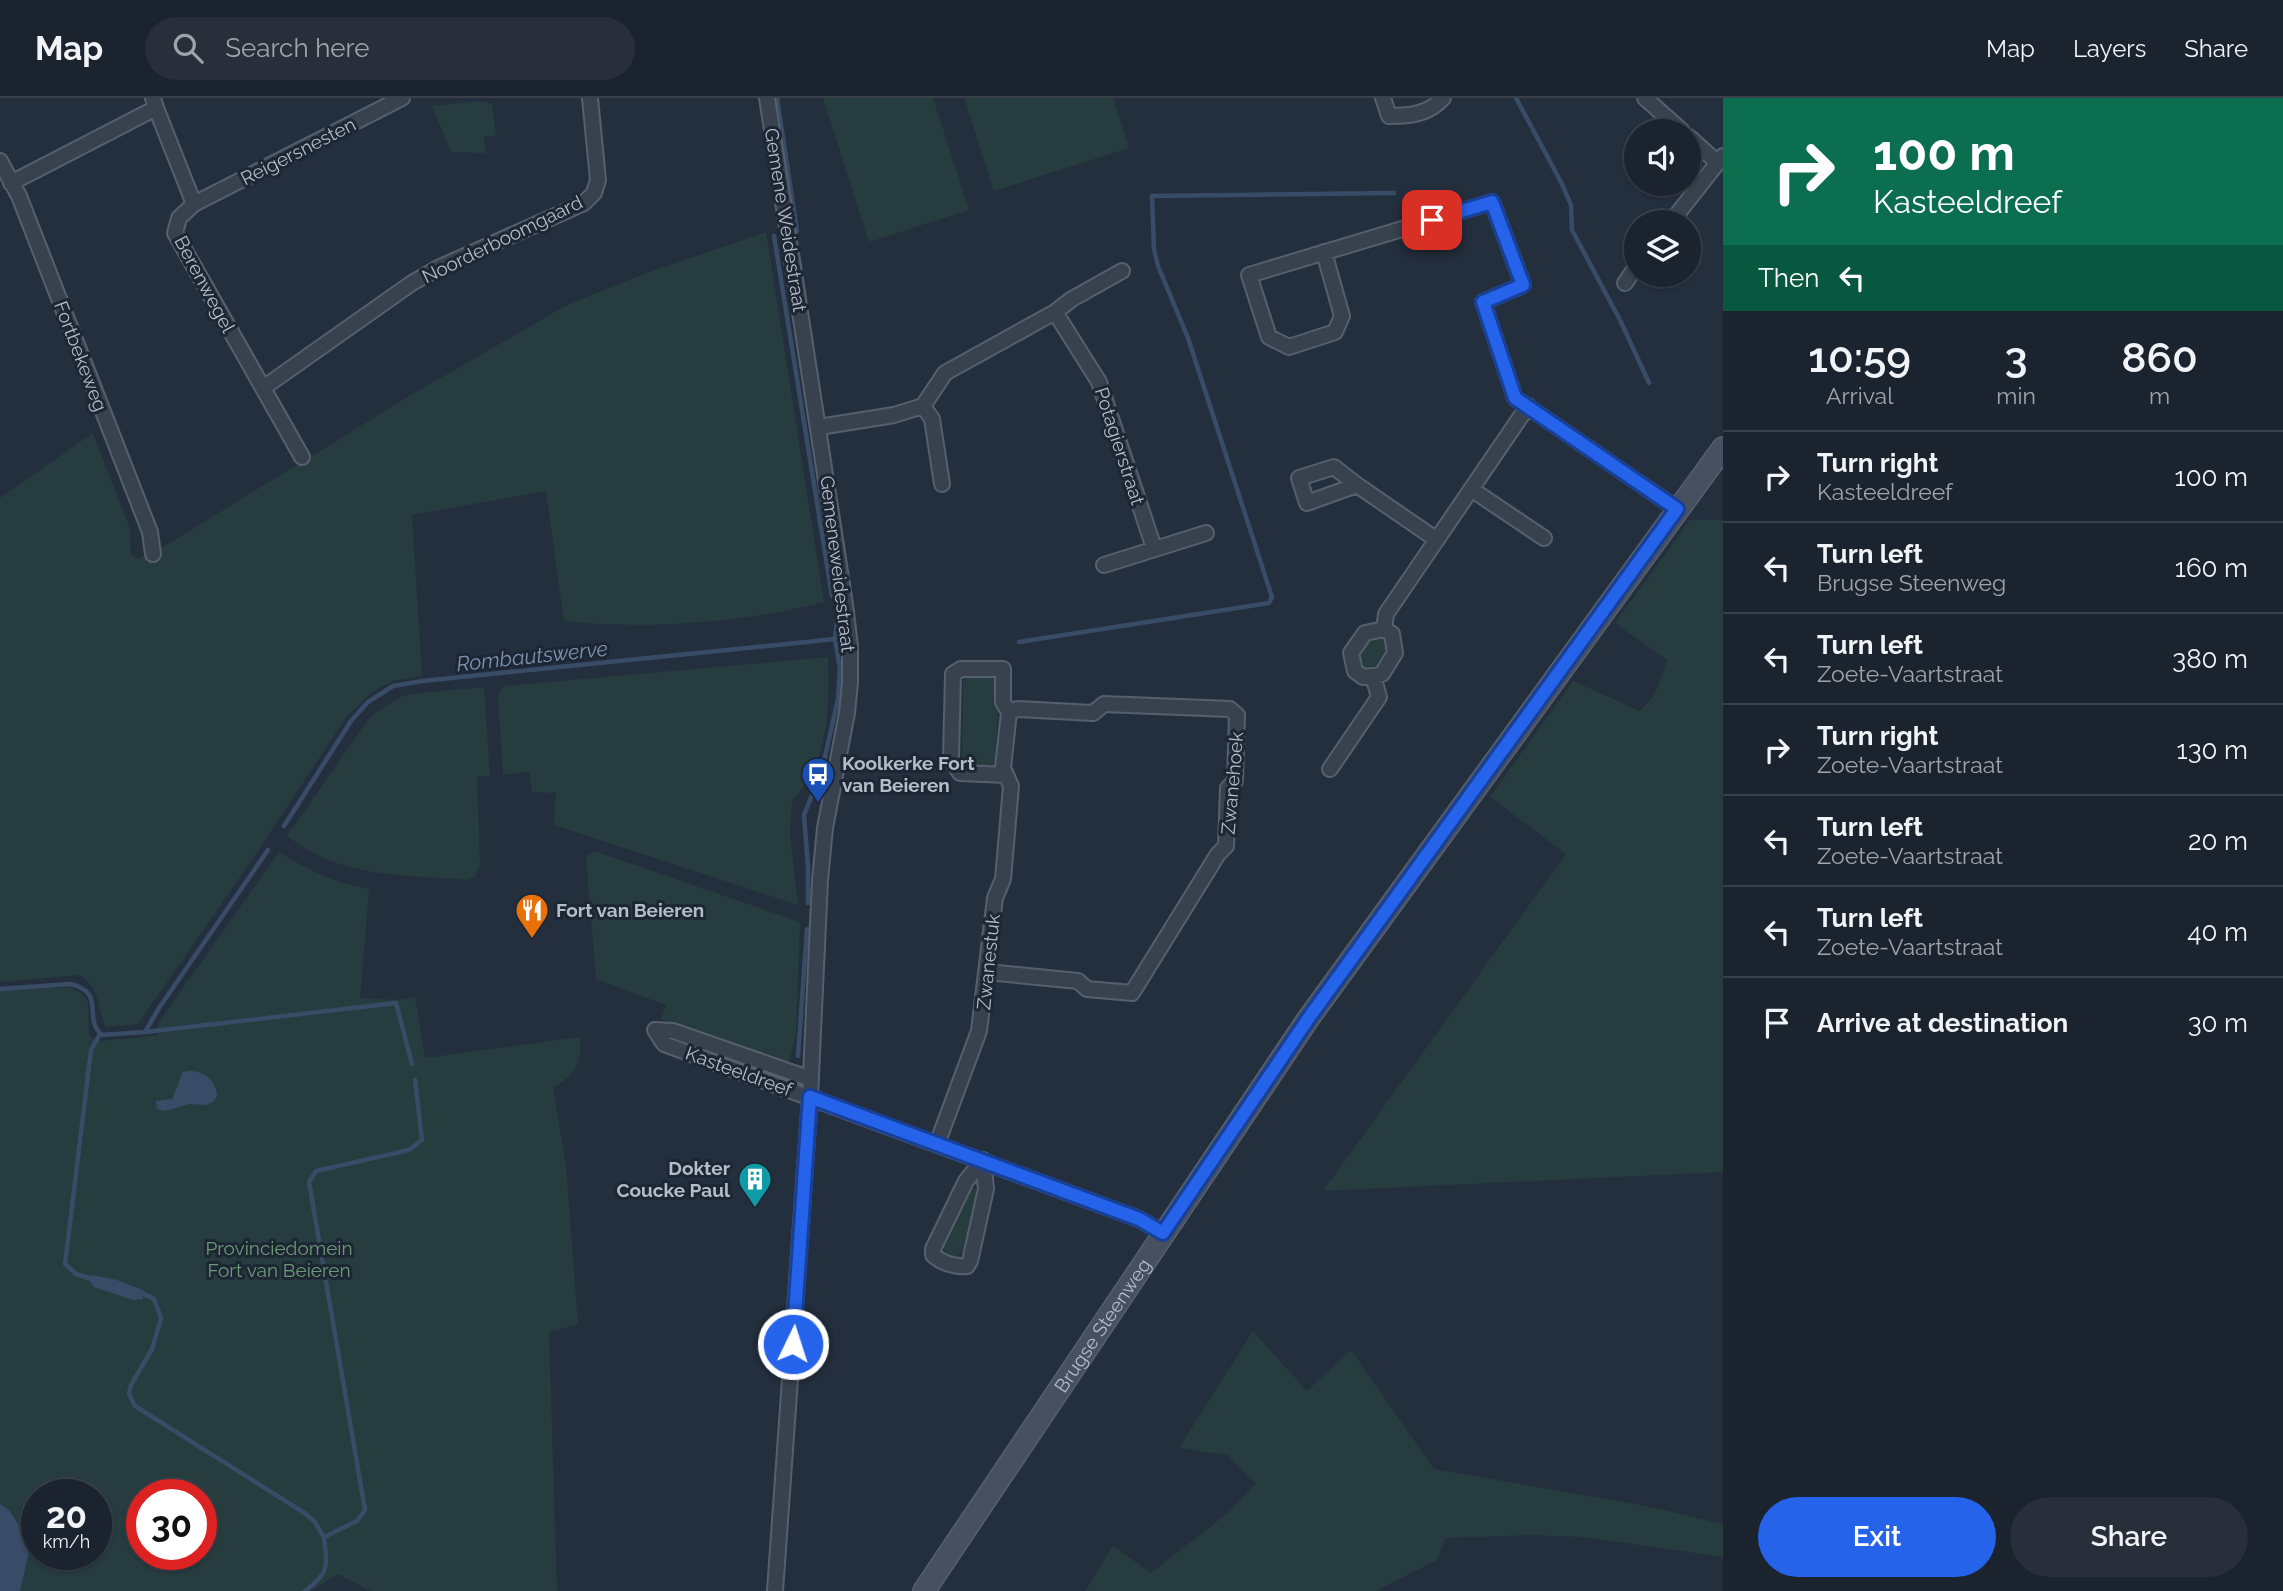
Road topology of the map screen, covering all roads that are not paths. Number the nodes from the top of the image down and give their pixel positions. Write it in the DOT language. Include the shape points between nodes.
graph roads {
  1 [pos="402,98"];
  2 [pos="590,98"];
  3 [pos="767,98"];
  4 [pos="1383,98"];
  5 [pos="1645,98"];
  6 [pos="1440,102"];
  7 [pos="154,103"];
  8 [pos="1669,119"];
  9 [pos="1701,146"];
  10 [pos="1720,159"];
  11 [pos="0,161"];
  12 [pos="11,183"];
  13 [pos="194,204"];
  14 [pos="1680,210"];
  15 [pos="1324,253"];
  16 [pos="1122,271"];
  17 [pos="1055,312"];
  18 [pos="805,342"];
  19 [pos="263,388"];
  20 [pos="923,406"];
  21 [pos="1528,406"];
  22 [pos="819,427"];
  23 [pos="1723,448"];
  24 [pos="302,457"];
  25 [pos="942,484"];
  26 [pos="1357,485"];
  27 [pos="1471,489"];
  28 [pos="1677,509"];
  29 [pos="1206,533"];
  30 [pos="1544,538"];
  31 [pos="1437,540"];
  32 [pos="1154,548"];
  33 [pos="153,554"];
  34 [pos="1104,565"];
  35 [pos="1384,629"];
  36 [pos="1373,676"];
  37 [pos="1009,712"];
  38 [pos="1330,769"];
  39 [pos="1006,775"];
  40 [pos="987,972"];
  41 [pos="811,1080"];
  42 [pos="810,1097"];
  43 [pos="937,1143"];
  44 [pos="983,1160"];
  45 [pos="1163,1233"];
  46 [pos="775,1591"];
  47 [pos="924,1591"];
  1 -- 13 [label="street, Reigersnesten"];
  2 -- 19 [label="street, Noorderboomgaard" via="597,180 594,193 584,203 412,282"];
  3 -- 18 [label="street, Gemene Weidestraat"];
  4 -- 6 [label="street" via="1390,116 1411,116"];
  5 -- 8 [label="street"];
  7 -- 12 [label="street"];
  7 -- 13 [label="street, Berenwegel"];
  9 -- 10 [label="street"];
  10 -- 14 [label="street"];
  11 -- 12 [label="street, Fortbekeweg"];
  12 -- 33 [label="street, Fortbekeweg" via="150,531"];
  13 -- 19 [label="street, Berenwegel" via="179,218 174,233"];
  15 -- 15 [label="street" via="1249,275 1269,337 1289,347 1335,332 1342,316"];
  15 -- 21 [label="street" via="1492,202 1523,285 1483,302 1515,398"];
  16 -- 17 [label="street"];
  17 -- 20 [label="street" via="945,373"];
  17 -- 32 [label="street, Potagierstraat" via="1099,382"];
  18 -- 22 [label="street, Gemeneweidestraat"];
  19 -- 24 [label="street, Berenwegel"];
  20 -- 22 [label="street"];
  20 -- 25 [label="street" via="932,418"];
  21 -- 27 [label="street"];
  21 -- 28 [label="street"];
  22 -- 41 [label="street, Gemeneweidestraat" via="850,663 847,713 825,828"];
  23 -- 28 [label="main road, Brugse Steenweg"];
  26 -- 31 [label="street"];
  27 -- 30 [label="street"];
  27 -- 31 [label="street"];
  28 -- 45 [label="main road, Brugse Steenweg" via="1308,1019"];
  29 -- 32 [label="street"];
  31 -- 35 [label="street" via="1386,614"];
  32 -- 34 [label="street"];
  35 -- 36 [label="street" via="1392,634 1395,653 1382,674"];
  35 -- 36 [label="street" via="1365,633 1351,653 1354,671 1363,677"];
  36 -- 38 [label="street" via="1379,696"];
  37 -- 39 [label="street, Zwanestuk"];
  37 -- 39 [label="street, Zwanestuk" via="1003,702 1003,668 961,668 953,674 951,759 960,773"];
  37 -- 40 [label="street, Zwanehoek" via="1093,713 1104,704 1230,709 1237,715 1235,781 1228,788 1226,846 1132,993 1087,989 1078,981"];
  39 -- 40 [label="street, Zwanestuk" via="1012,786"];
  40 -- 43 [label="street, Zwanestuk" via="979,1031"];
  41 -- 42 [label="street"];
  41 -- 42 [label="street, Kasteeldreef" via="673,1031 655,1030 664,1044"];
  42 -- 43 [label="street, Kasteeldreef"];
  42 -- 46 [label="street"];
  43 -- 44 [label="street, Kasteeldreef"];
  44 -- 44 [label="street" via="966,1181 933,1249 939,1261 960,1267 970,1261 986,1189"];
  44 -- 45 [label="street, Kasteeldreef" via="1139,1219"];
  45 -- 47 [label="main road, Brugse Steenweg"];
}
